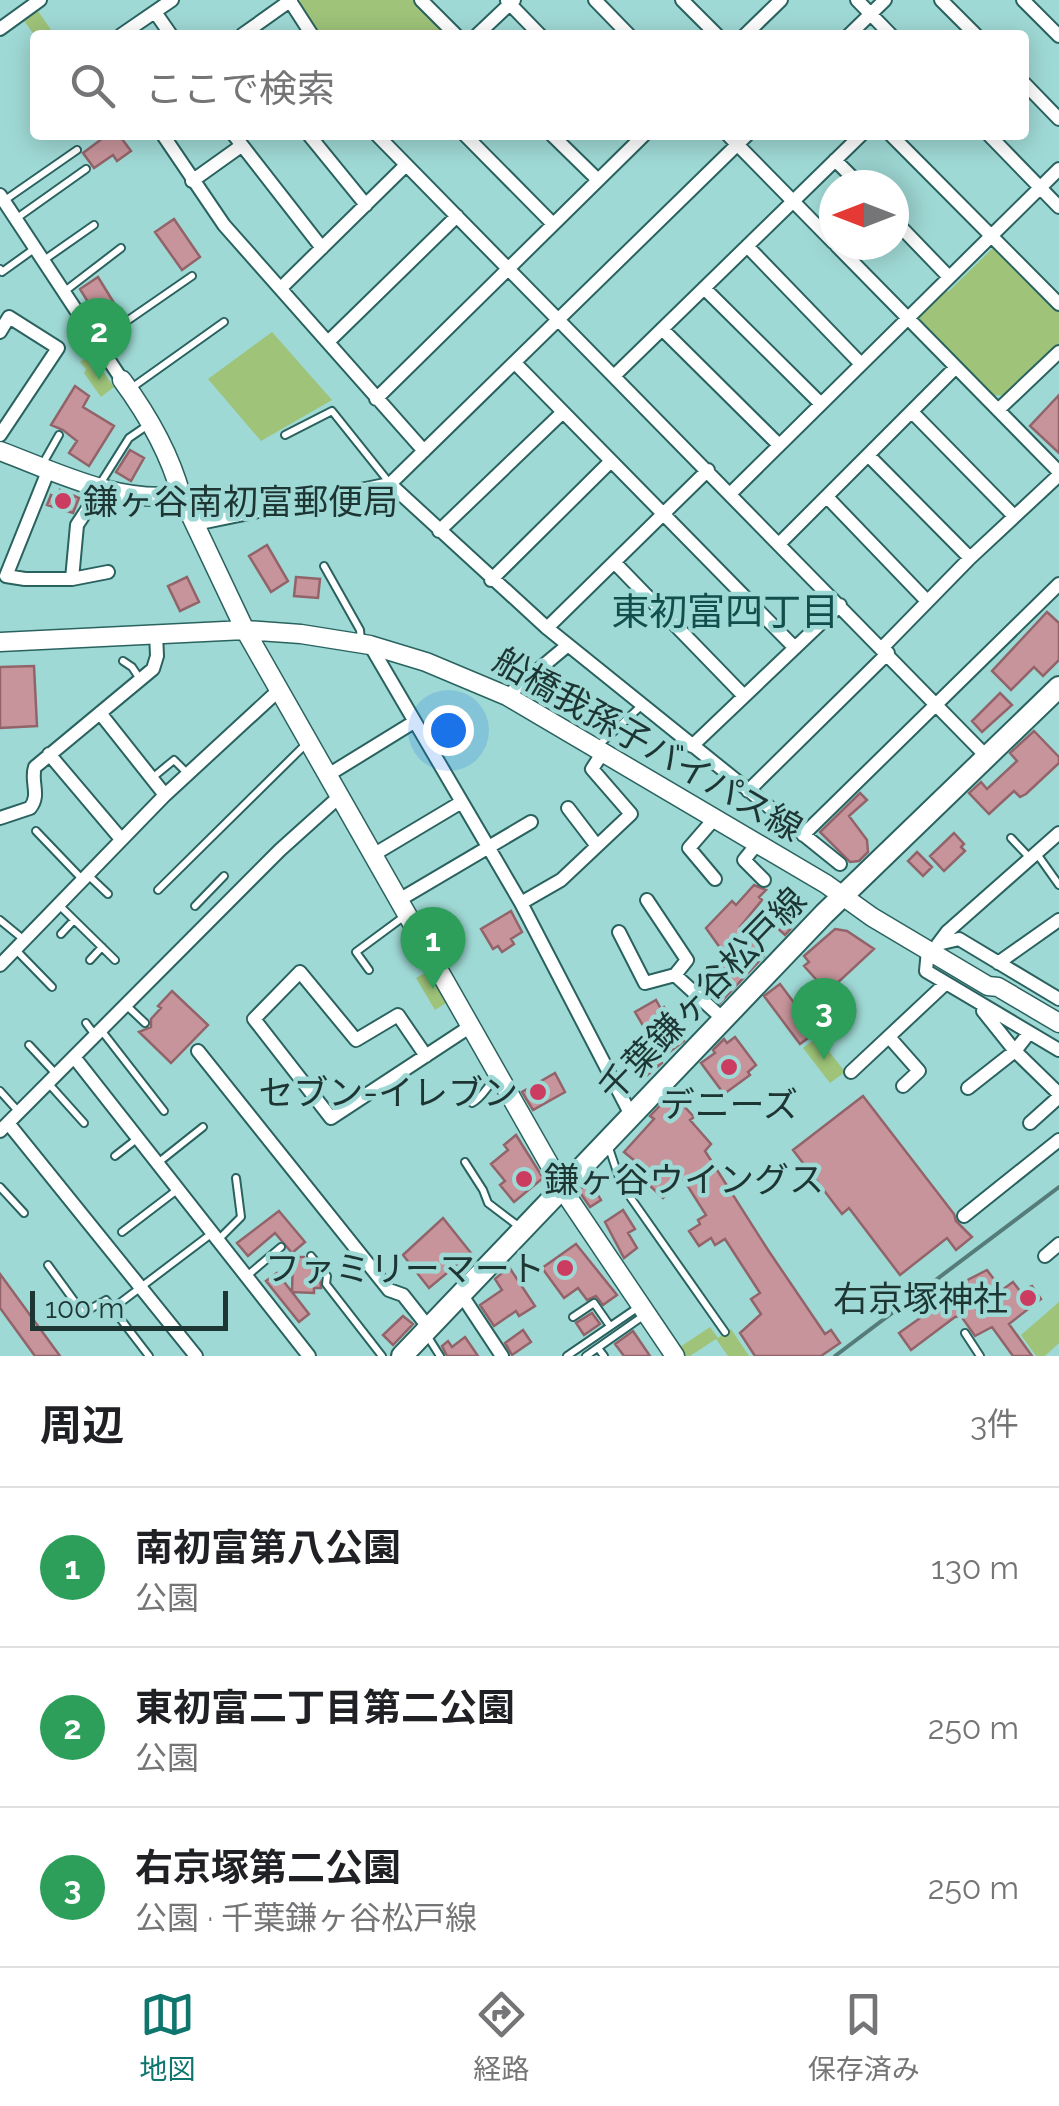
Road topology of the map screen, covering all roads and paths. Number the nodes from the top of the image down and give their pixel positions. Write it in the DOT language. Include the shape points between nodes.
graph roads {
  1 [pos="40,0"];
  2 [pos="172,0"];
  3 [pos="291,0"];
  4 [pos="421,0"];
  5 [pos="595,0"];
  6 [pos="682,0"];
  7 [pos="857,0"];
  8 [pos="886,0"];
  9 [pos="941,0"];
  10 [pos="1023,0"];
  11 [pos="510,1"];
  12 [pos="775,2"];
  13 [pos="155,12"];
  14 [pos="871,14"];
  15 [pos="0,29"];
  16 [pos="129,30"];
  17 [pos="167,30"];
  18 [pos="250,30"];
  19 [pos="309,30"];
  20 [pos="451,30"];
  21 [pos="482,30"];
  22 [pos="536,30"];
  23 [pos="625,30"];
  24 [pos="712,30"];
  25 [pos="750,30"];
  26 [pos="854,30"];
  27 [pos="886,30"];
  28 [pos="971,30"];
  29 [pos="1059,36"];
  30 [pos="1029,88"];
  31 [pos="1059,118"];
  32 [pos="166,140"];
  33 [pos="238,140"];
  34 [pos="313,140"];
  35 [pos="382,140"];
  36 [pos="469,140"];
  37 [pos="557,140"];
  38 [pos="637,140"];
  39 [pos="735,140"];
  40 [pos="739,140"];
  41 [pos="855,140"];
  42 [pos="897,140"];
  43 [pos="994,140"];
  44 [pos="77,150"];
  45 [pos="835,160"];
  46 [pos="405,166"];
  47 [pos="1059,168"];
  48 [pos="86,169"];
  49 [pos="845,170"];
  50 [pos="598,180"];
  51 [pos="192,181"];
  52 [pos="1040,188"];
  53 [pos="2,198"];
  54 [pos="793,201"];
  55 [pos="366,205"];
  56 [pos="1059,207"];
  57 [pos="457,216"];
  58 [pos="16,219"];
  59 [pos="553,224"];
  60 [pos="94,225"];
  61 [pos="819,228"];
  62 [pos="909,236"];
  63 [pos="991,236"];
  64 [pos="747,246"];
  65 [pos="121,248"];
  66 [pos="322,248"];
  67 [pos="34,249"];
  68 [pos="851,260"];
  69 [pos="43,261"];
  70 [pos="508,268"];
  71 [pos="0,269"];
  72 [pos="192,276"];
  73 [pos="948,276"];
  74 [pos="282,288"];
  75 [pos="704,288"];
  76 [pos="64,292"];
  77 [pos="1059,304"];
  78 [pos="908,318"];
  79 [pos="558,321"];
  80 [pos="224,322"];
  81 [pos="662,329"];
  82 [pos="0,332"];
  83 [pos="97,341"];
  84 [pos="328,342"];
  85 [pos="1059,352"];
  86 [pos="515,364"];
  87 [pos="861,364"];
  88 [pos="956,367"];
  89 [pos="615,375"];
  90 [pos="125,385"];
  91 [pos="376,399"];
  92 [pos="820,403"];
  93 [pos="998,410"];
  94 [pos="563,412"];
  95 [pos="912,412"];
  96 [pos="150,424"];
  97 [pos="0,435"];
  98 [pos="59,435"];
  99 [pos="285,435"];
  100 [pos="778,444"];
  101 [pos="0,451"];
  102 [pos="424,451"];
  103 [pos="868,456"];
  104 [pos="611,461"];
  105 [pos="45,468"];
  106 [pos="708,470"];
  107 [pos="1059,474"];
  108 [pos="390,484"];
  109 [pos="100,486"];
  110 [pos="730,493"];
  111 [pos="181,495"];
  112 [pos="826,496"];
  113 [pos="664,514"];
  114 [pos="1014,516"];
  115 [pos="195,524"];
  116 [pos="439,530"];
  117 [pos="780,544"];
  118 [pos="970,558"];
  119 [pos="614,562"];
  120 [pos="324,566"];
  121 [pos="108,572"];
  122 [pos="72,579"];
  123 [pos="491,580"];
  124 [pos="1059,584"];
  125 [pos="928,601"];
  126 [pos="840,606"];
  127 [pos="546,628"];
  128 [pos="246,630"];
  129 [pos="156,633"];
  130 [pos="0,642"];
  131 [pos="365,644"];
  132 [pos="568,646"];
  133 [pos="795,648"];
  134 [pos="885,651"];
  135 [pos="123,662"];
  136 [pos="141,680"];
  137 [pos="1059,687"];
  138 [pos="279,690"];
  139 [pos="508,696"];
  140 [pos="744,696"];
  141 [pos="937,704"];
  142 [pos="642,706"];
  143 [pos="100,713"];
  144 [pos="414,722"];
  145 [pos="308,742"];
  146 [pos="692,746"];
  147 [pos="600,750"];
  148 [pos="49,754"];
  149 [pos="988,758"];
  150 [pos="157,774"];
  151 [pos="188,774"];
  152 [pos="328,776"];
  153 [pos="748,791"];
  154 [pos="165,795"];
  155 [pos="340,796"];
  156 [pos="460,804"];
  157 [pos="568,808"];
  158 [pos="0,818"];
  159 [pos="714,818"];
  160 [pos="532,822"];
  161 [pos="36,831"];
  162 [pos="1059,833"];
  163 [pos="803,834"];
  164 [pos="1011,838"];
  165 [pos="121,839"];
  166 [pos="757,844"];
  167 [pos="596,846"];
  168 [pos="486,847"];
  169 [pos="373,855"];
  170 [pos="1033,856"];
  171 [pos="840,864"];
  172 [pos="224,876"];
  173 [pos="85,878"];
  174 [pos="715,879"];
  175 [pos="764,880"];
  176 [pos="1059,884"];
  177 [pos="158,890"];
  178 [pos="210,890"];
  179 [pos="108,894"];
  180 [pos="843,895"];
  181 [pos="647,900"];
  182 [pos="521,903"];
  183 [pos="226,904"];
  184 [pos="58,905"];
  185 [pos="195,906"];
  186 [pos="403,907"];
  187 [pos="0,920"];
  188 [pos="74,920"];
  189 [pos="1059,920"];
  190 [pos="619,932"];
  191 [pos="61,934"];
  192 [pos="19,945"];
  193 [pos="933,947"];
  194 [pos="102,948"];
  195 [pos="90,960"];
  196 [pos="115,960"];
  197 [pos="998,962"];
  198 [pos="0,965"];
  199 [pos="369,970"];
  200 [pos="675,974"];
  201 [pos="946,984"];
  202 [pos="52,987"];
  203 [pos="1059,999"];
  204 [pos="975,1001"];
  205 [pos="126,1005"];
  206 [pos="723,1019"];
  207 [pos="86,1023"];
  208 [pos="145,1023"];
  209 [pos="1059,1023"];
  210 [pos="471,1026"];
  211 [pos="98,1033"];
  212 [pos="1029,1033"];
  213 [pos="889,1037"];
  214 [pos="29,1045"];
  215 [pos="1059,1050"];
  216 [pos="198,1051"];
  217 [pos="1016,1051"];
  218 [pos="426,1056"];
  219 [pos="74,1057"];
  220 [pos="851,1072"];
  221 [pos="500,1076"];
  222 [pos="52,1079"];
  223 [pos="904,1086"];
  224 [pos="968,1088"];
  225 [pos="0,1091"];
  226 [pos="1059,1096"];
  227 [pos="472,1103"];
  228 [pos="19,1112"];
  229 [pos="164,1112"];
  230 [pos="631,1115"];
  231 [pos="84,1123"];
  232 [pos="1030,1123"];
  233 [pos="4,1127"];
  234 [pos="204,1128"];
  235 [pos="138,1138"];
  236 [pos="1059,1140"];
  237 [pos="606,1141"];
  238 [pos="116,1156"];
  239 [pos="465,1162"];
  240 [pos="158,1163"];
  241 [pos="236,1178"];
  242 [pos="0,1187"];
  243 [pos="564,1188"];
  244 [pos="178,1189"];
  245 [pos="24,1213"];
  246 [pos="964,1216"];
  247 [pos="522,1229"];
  248 [pos="122,1232"];
  249 [pos="216,1236"];
  250 [pos="1059,1244"];
  251 [pos="282,1247"];
  252 [pos="311,1256"];
  253 [pos="1045,1256"];
  254 [pos="48,1265"];
  255 [pos="247,1276"];
  256 [pos="139,1287"];
  257 [pos="461,1294"];
  258 [pos="112,1308"];
  259 [pos="644,1309"];
  260 [pos="573,1318"];
  261 [pos="610,1326"];
  262 [pos="427,1330"];
  263 [pos="725,1332"];
  264 [pos="965,1333"];
  265 [pos="598,1348"];
  266 [pos="304,1354"];
  267 [pos="672,1355"];
  268 [pos="149,1356"];
  269 [pos="196,1356"];
  270 [pos="382,1356"];
  271 [pos="402,1356"];
  272 [pos="440,1356"];
  273 [pos="502,1356"];
  274 [pos="567,1356"];
  275 [pos="586,1356"];
  276 [pos="604,1356"];
  277 [pos="980,1356"];
  1 -- 15 [label="street"];
  2 -- 13 [label="street"];
  3 -- 18 [label="street"];
  3 -- 19 [label="street"];
  4 -- 20 [label="street"];
  5 -- 23 [label="street"];
  6 -- 24 [label="street"];
  7 -- 14 [label="street"];
  8 -- 14 [label="street"];
  9 -- 28 [label="street"];
  10 -- 29 [label="street"];
  11 -- 21 [label="street"];
  11 -- 22 [label="street"];
  12 -- 25 [label="street"];
  13 -- 16 [label="street"];
  13 -- 17 [label="street"];
  14 -- 26 [label="street"];
  14 -- 27 [label="street"];
  30 -- 31 [label="street"];
  32 -- 51 [label="street"];
  33 -- 51 [label="street"];
  33 -- 66 [label="street"];
  34 -- 55 [label="street"];
  35 -- 46 [label="street"];
  36 -- 59 [label="street"];
  37 -- 50 [label="street"];
  38 -- 50 [label="street"];
  39 -- 79 [label="street"];
  40 -- 54 [label="street"];
  41 -- 45 [label="street"];
  42 -- 63 [label="street"];
  43 -- 52 [label="street"];
  44 -- 53 [label="lane"];
  45 -- 49 [label="street"];
  45 -- 54 [label="street"];
  46 -- 55 [label="street"];
  46 -- 57 [label="street"];
  47 -- 52 [label="street"];
  48 -- 58 [label="lane"];
  50 -- 59 [label="street"];
  51 -- 74 [label="street"];
  52 -- 56 [label="street"];
  52 -- 63 [label="street"];
  53 -- 58 [label="street"];
  54 -- 61 [label="street"];
  54 -- 64 [label="street"];
  55 -- 66 [label="street"];
  57 -- 70 [label="street"];
  57 -- 84 [label="street"];
  58 -- 67 [label="street"];
  59 -- 70 [label="street"];
  60 -- 69 [label="lane"];
  62 -- 73 [label="street"];
  63 -- 73 [label="street"];
  63 -- 77 [label="street"];
  64 -- 75 [label="street"];
  64 -- 87 [label="street"];
  65 -- 76 [label="lane"];
  66 -- 74 [label="street"];
  67 -- 69 [label="street"];
  67 -- 71 [label="lane"];
  68 -- 78 [label="street"];
  69 -- 76 [label="street"];
  70 -- 79 [label="street"];
  70 -- 91 [label="street"];
  72 -- 83 [label="lane"];
  73 -- 78 [label="street"];
  74 -- 84 [label="street"];
  75 -- 81 [label="street"];
  75 -- 92 [label="street"];
  76 -- 83 [label="street"];
  78 -- 87 [label="street"];
  78 -- 88 [label="street"];
  79 -- 86 [label="street"];
  79 -- 89 [label="street"];
  80 -- 90 [label="lane"];
  81 -- 89 [label="street"];
  81 -- 100 [label="street"];
  82 -- 97 [label="street" via="9,317 58,348"];
  83 -- 90 [label="street"];
  84 -- 91 [label="street"];
  85 -- 93 [label="street"];
  86 -- 94 [label="street"];
  86 -- 102 [label="street"];
  87 -- 92 [label="street"];
  88 -- 93 [label="street"];
  88 -- 95 [label="street"];
  89 -- 106 [label="street"];
  90 -- 96 [label="street"];
  91 -- 102 [label="street"];
  92 -- 100 [label="street"];
  93 -- 107 [label="street"];
  94 -- 104 [label="street"];
  94 -- 116 [label="street"];
  95 -- 103 [label="street"];
  95 -- 114 [label="street"];
  96 -- 109 [label="lane" via="129,438"];
  96 -- 111 [label="street"];
  98 -- 105 [label="lane"];
  99 -- 108 [label="lane" via="332,411"];
  100 -- 110 [label="street"];
  101 -- 105 [label="street"];
  102 -- 108 [label="street"];
  103 -- 112 [label="street"];
  103 -- 118 [label="street"];
  104 -- 113 [label="street"];
  104 -- 123 [label="street"];
  105 -- 109 [label="street"];
  105 -- 122 [label="street" via="6,576"];
  106 -- 110 [label="street"];
  106 -- 113 [label="street"];
  107 -- 114 [label="street"];
  108 -- 115 [label="street"];
  108 -- 116 [label="street"];
  109 -- 111 [label="street" via="138,496"];
  109 -- 122 [label="street" via="76,526"];
  110 -- 117 [label="street"];
  111 -- 115 [label="street"];
  112 -- 117 [label="street"];
  112 -- 125 [label="street"];
  113 -- 119 [label="street"];
  113 -- 133 [label="street"];
  114 -- 118 [label="street"];
  115 -- 128 [label="street"];
  116 -- 123 [label="street"];
  117 -- 126 [label="street"];
  118 -- 125 [label="street"];
  119 -- 127 [label="street"];
  119 -- 140 [label="street"];
  120 -- 131 [label="lane"];
  121 -- 122 [label="street"];
  123 -- 127 [label="street"];
  124 -- 141 [label="street"];
  125 -- 134 [label="street"];
  126 -- 133 [label="street"];
  126 -- 134 [label="street"];
  127 -- 132 [label="street"];
  128 -- 129 [label="street, 船橋我孫子バイパス線"];
  128 -- 131 [label="street, 船橋我孫子バイパス線"];
  128 -- 138 [label="street"];
  129 -- 130 [label="street, 船橋我孫子バイパス線"];
  129 -- 136 [label="street" via="157,656"];
  131 -- 139 [label="street, 船橋我孫子バイパス線"];
  131 -- 144 [label="street"];
  132 -- 139 [label="street"];
  132 -- 142 [label="street"];
  133 -- 140 [label="street"];
  134 -- 141 [label="street"];
  134 -- 153 [label="street"];
  135 -- 136 [label="lane"];
  136 -- 143 [label="street"];
  137 -- 149 [label="main road, 千葉鎌ヶ谷松戸線"];
  138 -- 145 [label="street"];
  138 -- 151 [label="street"];
  139 -- 147 [label="street, 船橋我孫子バイパス線"];
  140 -- 146 [label="street"];
  141 -- 149 [label="street"];
  141 -- 163 [label="street"];
  142 -- 146 [label="street"];
  142 -- 147 [label="lane"];
  143 -- 148 [label="street"];
  143 -- 154 [label="street"];
  144 -- 152 [label="street"];
  144 -- 156 [label="street"];
  145 -- 152 [label="street"];
  145 -- 177 [label="lane"];
  146 -- 153 [label="street"];
  147 -- 159 [label="street, 船橋我孫子バイパス線"];
  147 -- 167 [label="street" via="592,769 631,814"];
  148 -- 158 [label="street" via="32,774 34,803"];
  148 -- 165 [label="street"];
  149 -- 180 [label="main road, 千葉鎌ヶ谷松戸線"];
  150 -- 151 [label="lane" via="174,760"];
  151 -- 154 [label="street"];
  152 -- 155 [label="street"];
  153 -- 163 [label="street"];
  154 -- 165 [label="street"];
  155 -- 169 [label="street"];
  155 -- 183 [label="street"];
  156 -- 168 [label="street"];
  156 -- 169 [label="street"];
  157 -- 167 [label="street"];
  159 -- 166 [label="street, 船橋我孫子バイパス線"];
  159 -- 174 [label="street" via="689,848"];
  160 -- 168 [label="street"];
  161 -- 173 [label="lane"];
  162 -- 170 [label="street"];
  163 -- 171 [label="street"];
  164 -- 170 [label="lane"];
  165 -- 173 [label="street"];
  166 -- 175 [label="street" via="744,860"];
  166 -- 180 [label="street, 船橋我孫子バイパス線"];
  167 -- 182 [label="street" via="560,880"];
  168 -- 182 [label="street"];
  168 -- 186 [label="street"];
  169 -- 186 [label="street"];
  170 -- 176 [label="lane"];
  170 -- 193 [label="street"];
  172 -- 178 [label="lane"];
  173 -- 179 [label="lane"];
  173 -- 184 [label="street"];
  178 -- 183 [label="lane"];
  178 -- 185 [label="lane"];
  180 -- 193 [label="street, 船橋我孫子バイパス線"];
  180 -- 206 [label="main road, 千葉鎌ヶ谷松戸線"];
  181 -- 200 [label="street" via="687,960"];
  182 -- 230 [label="street"];
  183 -- 205 [label="street"];
  184 -- 188 [label="lane"];
  184 -- 192 [label="street"];
  186 -- 199 [label="lane" via="356,952"];
  186 -- 210 [label="street"];
  187 -- 192 [label="lane"];
  188 -- 191 [label="lane"];
  188 -- 194 [label="lane"];
  189 -- 197 [label="street"];
  190 -- 200 [label="street" via="645,983"];
  192 -- 198 [label="street"];
  192 -- 202 [label="lane"];
  193 -- 197 [label="street" via="959,939"];
  193 -- 201 [label="street" via="926,971"];
  193 -- 209 [label="street, 船橋我孫子バイパス線"];
  194 -- 195 [label="lane"];
  194 -- 196 [label="lane"];
  197 -- 203 [label="street"];
  200 -- 206 [label="street"];
  201 -- 204 [label="street"];
  201 -- 213 [label="street"];
  204 -- 212 [label="street"];
  204 -- 217 [label="street"];
  205 -- 208 [label="lane"];
  205 -- 211 [label="street"];
  206 -- 230 [label="main road, 千葉鎌ヶ谷松戸線"];
  207 -- 211 [label="lane"];
  210 -- 218 [label="street"];
  210 -- 221 [label="street"];
  211 -- 219 [label="street"];
  211 -- 229 [label="lane"];
  212 -- 215 [label="street"];
  212 -- 217 [label="street"];
  213 -- 220 [label="street"];
  213 -- 223 [label="street" via="919,1071"];
  214 -- 222 [label="lane"];
  216 -- 262 [label="street"];
  217 -- 224 [label="street"];
  217 -- 226 [label="street"];
  218 -- 218 [label="street" via="331,1118 254,1018 300,972 356,1040 398,1015"];
  219 -- 222 [label="street"];
  219 -- 235 [label="street"];
  221 -- 227 [label="lane"];
  221 -- 243 [label="street"];
  222 -- 228 [label="street"];
  222 -- 231 [label="lane"];
  225 -- 228 [label="lane"];
  226 -- 232 [label="street"];
  228 -- 233 [label="street"];
  230 -- 237 [label="main road, 千葉鎌ヶ谷松戸線"];
  233 -- 256 [label="street"];
  234 -- 240 [label="lane"];
  235 -- 238 [label="lane"];
  235 -- 240 [label="street"];
  236 -- 246 [label="street"];
  237 -- 243 [label="main road, 千葉鎌ヶ谷松戸線"];
  237 -- 263 [label="lane" via="620,1184"];
  239 -- 247 [label="lane" via="488,1203"];
  240 -- 244 [label="street"];
  241 -- 249 [label="lane" via="240,1217"];
  242 -- 245 [label="lane"];
  243 -- 247 [label="main road, 千葉鎌ヶ谷松戸線"];
  243 -- 259 [label="street"];
  244 -- 248 [label="lane"];
  244 -- 249 [label="street"];
  247 -- 257 [label="main road, 千葉鎌ヶ谷松戸線"];
  249 -- 255 [label="street"];
  249 -- 256 [label="lane"];
  250 -- 253 [label="street"];
  251 -- 255 [label="lane"];
  252 -- 270 [label="lane"];
  254 -- 258 [label="lane" via="83,1313 106,1300"];
  255 -- 266 [label="street"];
  256 -- 258 [label="lane"];
  256 -- 269 [label="street"];
  257 -- 262 [label="main road, 千葉鎌ヶ谷松戸線"];
  257 -- 273 [label="street"];
  258 -- 268 [label="lane"];
  259 -- 261 [label="lane"];
  259 -- 265 [label="lane"];
  259 -- 267 [label="street"];
  260 -- 261 [label="lane" via="594,1303"];
  261 -- 274 [label="lane"];
  262 -- 271 [label="main road, 千葉鎌ヶ谷松戸線"];
  262 -- 272 [label="lane"];
  264 -- 277 [label="lane"];
  265 -- 275 [label="lane"];
  265 -- 276 [label="lane"];
}
